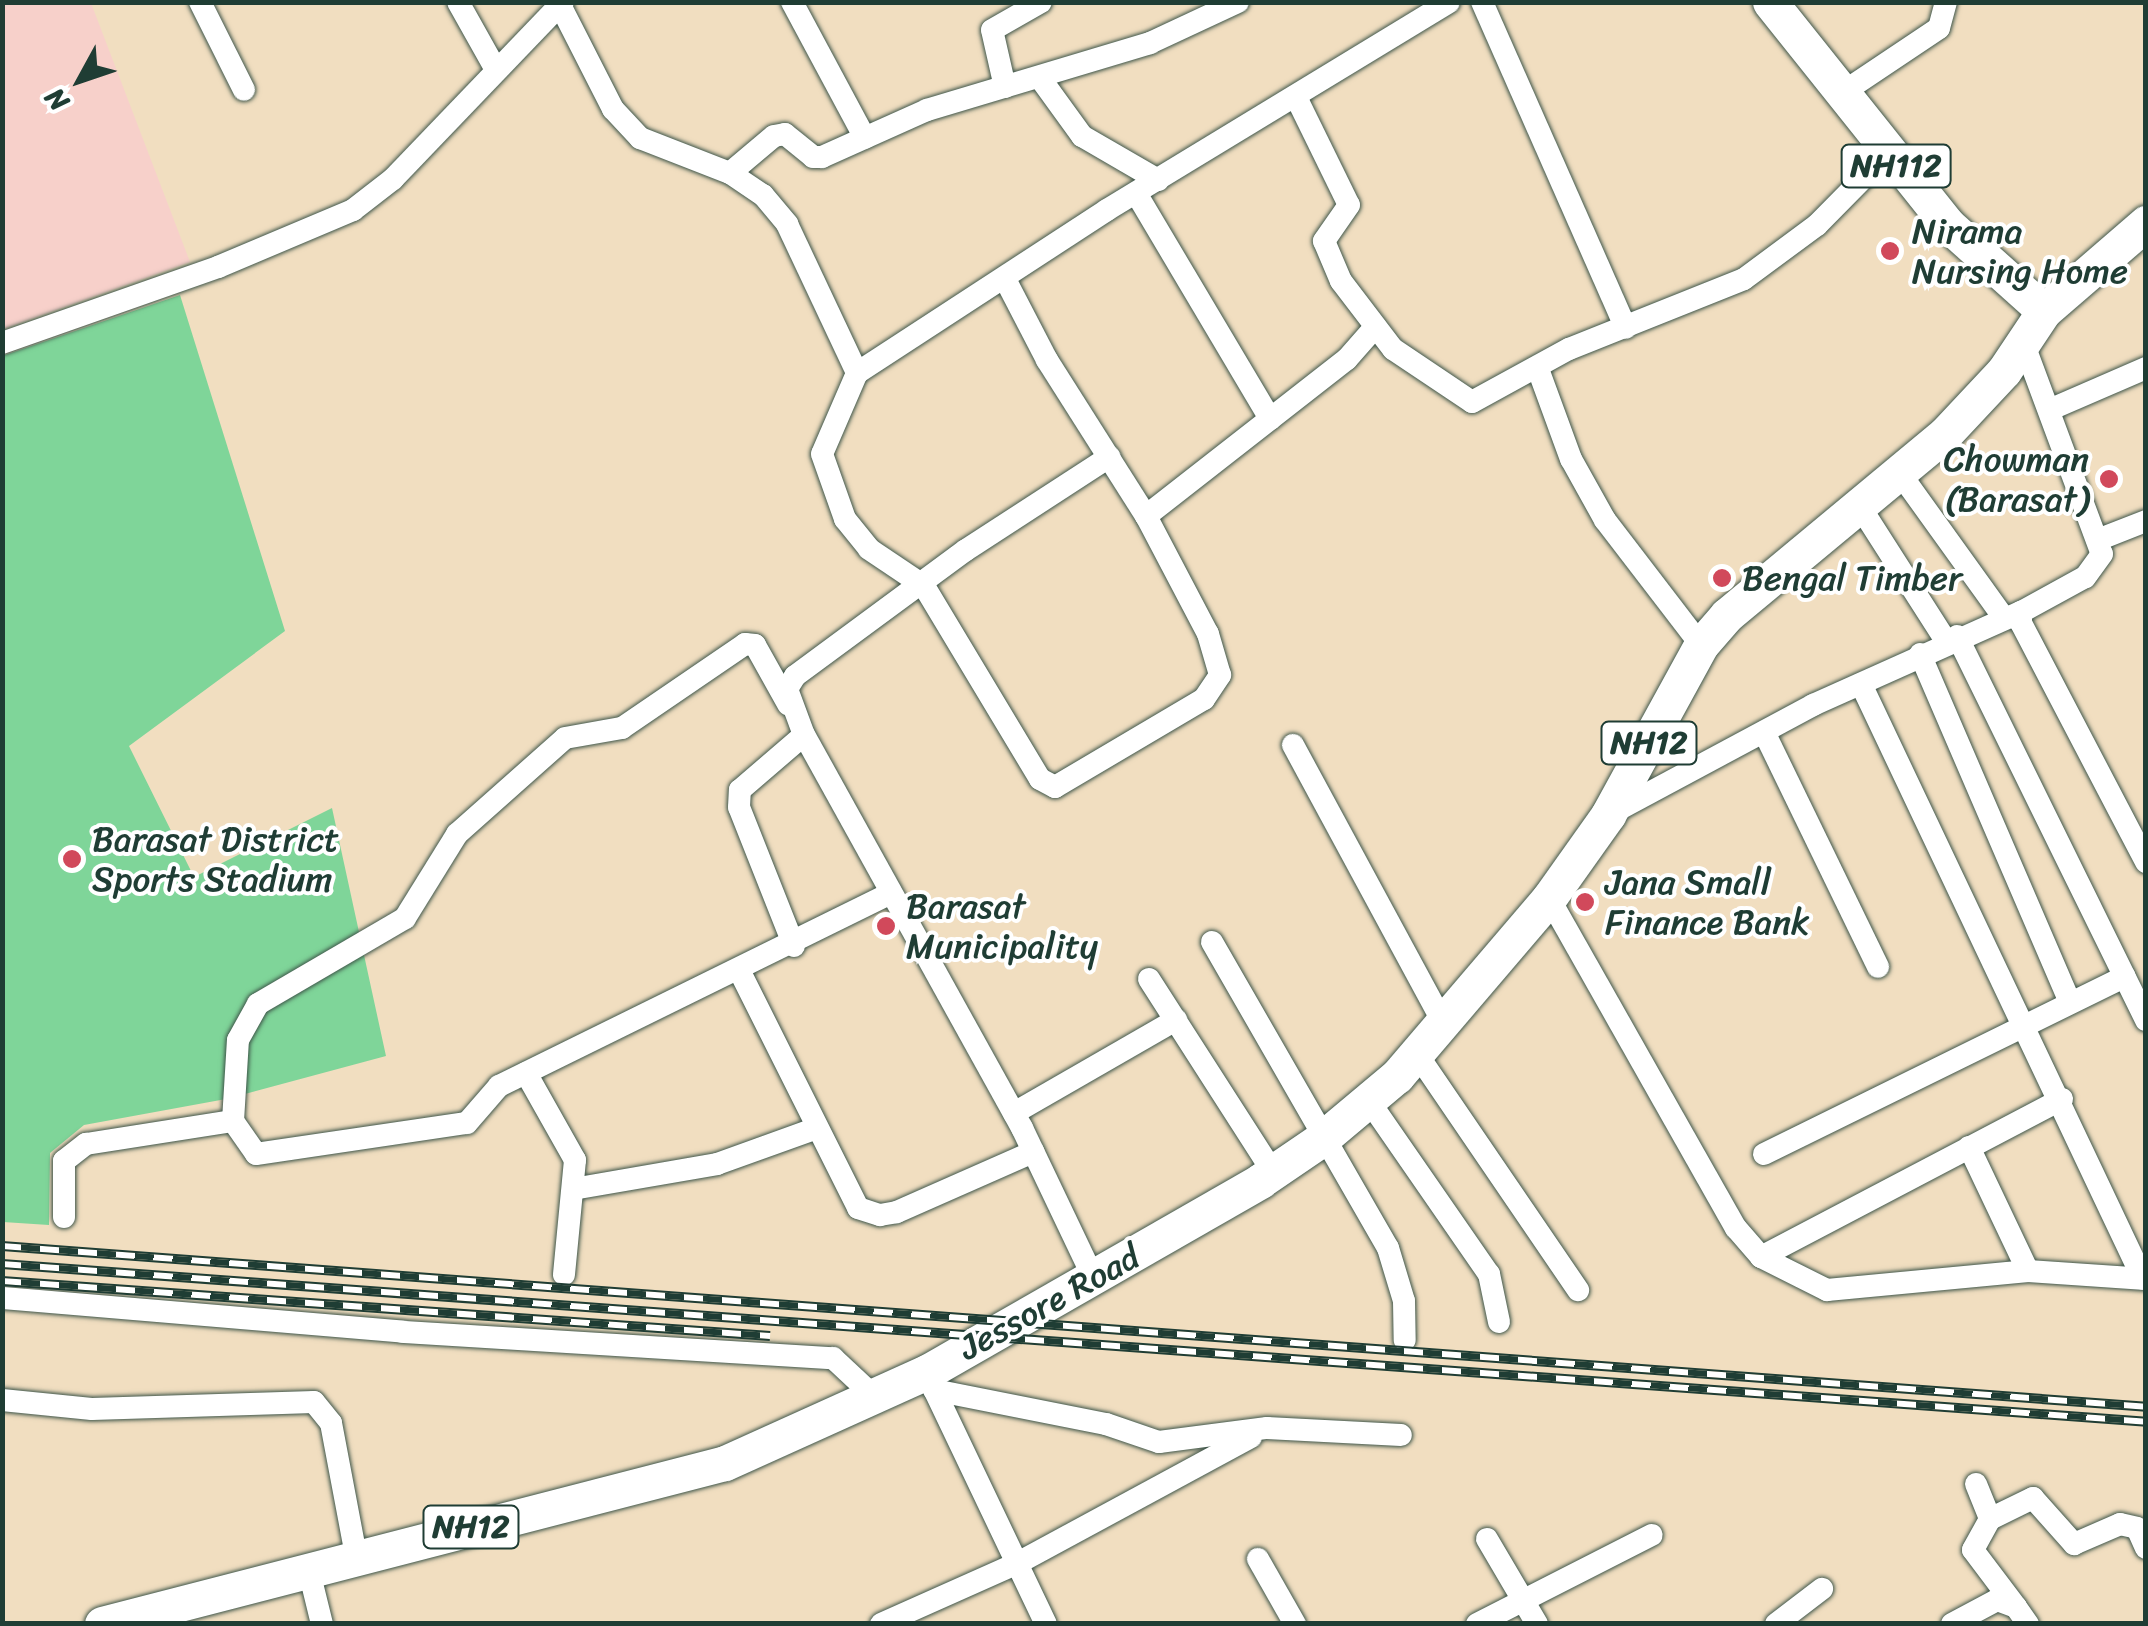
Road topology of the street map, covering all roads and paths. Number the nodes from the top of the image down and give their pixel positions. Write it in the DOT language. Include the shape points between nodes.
graph roads {
  1 [pos="458,2"];
  2 [pos="792,2"];
  3 [pos="1042,2"];
  4 [pos="1238,2"];
  5 [pos="1449,2"];
  6 [pos="1482,2"];
  7 [pos="1770,2"];
  8 [pos="1946,2"];
  9 [pos="203,3"];
  10 [pos="561,4"];
  11 [pos="495,68"];
  12 [pos="1040,78"];
  13 [pos="1005,87"];
  14 [pos="244,90"];
  15 [pos="1839,95"];
  16 [pos="1296,97"];
  17 [pos="865,138"];
  18 [pos="1886,155"];
  19 [pos="730,174"];
  20 [pos="1158,180"];
  21 [pos="1136,192"];
  22 [pos="2146,223"];
  23 [pos="1006,280"];
  24 [pos="2044,311"];
  25 [pos="1374,327"];
  26 [pos="1626,328"];
  27 [pos="2,342"];
  28 [pos="2023,342"];
  29 [pos="1538,368"];
  30 [pos="2146,368"];
  31 [pos="856,373"];
  32 [pos="2048,410"];
  33 [pos="1270,419"];
  34 [pos="1109,457"];
  35 [pos="1899,472"];
  36 [pos="1859,505"];
  37 [pos="1146,516"];
  38 [pos="2146,522"];
  39 [pos="2100,540"];
  40 [pos="924,586"];
  41 [pos="2013,615"];
  42 [pos="1951,639"];
  43 [pos="1702,645"];
  44 [pos="1920,654"];
  45 [pos="1861,684"];
  46 [pos="790,707"];
  47 [pos="1764,732"];
  48 [pos="804,736"];
  49 [pos="1293,745"];
  50 [pos="1608,815"];
  51 [pos="2145,861"];
  52 [pos="890,892"];
  53 [pos="1549,898"];
  54 [pos="1212,942"];
  55 [pos="794,946"];
  56 [pos="1878,967"];
  57 [pos="739,970"];
  58 [pos="2125,976"];
  59 [pos="1150,979"];
  60 [pos="2070,1002"];
  61 [pos="1176,1020"];
  62 [pos="2146,1020"];
  63 [pos="2026,1023"];
  64 [pos="1444,1024"];
  65 [pos="1417,1054"];
  66 [pos="526,1073"];
  67 [pos="2062,1098"];
  68 [pos="1369,1101"];
  69 [pos="1014,1114"];
  70 [pos="233,1121"];
  71 [pos="817,1128"];
  72 [pos="1323,1138"];
  73 [pos="1969,1147"];
  74 [pos="1033,1152"];
  75 [pos="1764,1154"];
  76 [pos="1266,1177"];
  77 [pos="573,1189"];
  78 [pos="64,1217"];
  79 [pos="1760,1257"];
  80 [pos="2028,1271"];
  81 [pos="564,1274"];
  82 [pos="1094,1279"];
  83 [pos="2144,1279"];
  84 [pos="1578,1290"];
  85 [pos="2,1298"];
  86 [pos="1500,1322"];
  87 [pos="1405,1340"];
  88 [pos="931,1381"];
  89 [pos="878,1399"];
  90 [pos="2,1400"];
  91 [pos="1267,1428"];
  92 [pos="1402,1435"];
  93 [pos="1976,1484"];
  94 [pos="1990,1519"];
  95 [pos="1652,1534"];
  96 [pos="1487,1538"];
  97 [pos="2146,1548"];
  98 [pos="356,1555"];
  99 [pos="1258,1559"];
  100 [pos="1016,1564"];
  101 [pos="308,1567"];
  102 [pos="1822,1589"];
  103 [pos="1522,1600"];
  104 [pos="2022,1615"];
  105 [pos="102,1624"];
  106 [pos="322,1624"];
  107 [pos="881,1624"];
  108 [pos="1046,1624"];
  109 [pos="1294,1624"];
  110 [pos="1477,1624"];
  111 [pos="1537,1624"];
  112 [pos="1776,1624"];
  113 [pos="1952,1624"];
  1 -- 11 [label="street"];
  2 -- 17 [label="street"];
  3 -- 13 [label="street" via="992,30"];
  4 -- 12 [label="street" via="1150,43"];
  5 -- 16 [label="street"];
  6 -- 26 [label="street"];
  7 -- 15 [label="highway, NH112"];
  8 -- 15 [label="street" via="1939,28"];
  9 -- 14 [label="street"];
  10 -- 11 [label="street"];
  10 -- 19 [label="street" via="613,109 640,138"];
  11 -- 27 [label="street" via="393,179 353,210 218,267"];
  12 -- 13 [label="street"];
  12 -- 20 [label="street" via="1082,136"];
  13 -- 17 [label="street"];
  15 -- 18 [label="highway, NH112"];
  16 -- 20 [label="street"];
  16 -- 25 [label="street" via="1349,205 1327,228 1326,253"];
  17 -- 19 [label="street" via="813,157 785,134 774,136"];
  18 -- 24 [label="highway, NH112" via="1947,224"];
  18 -- 26 [label="street" via="1777,258 1698,302"];
  19 -- 31 [label="street" via="763,195 787,224"];
  20 -- 21 [label="street"];
  21 -- 23 [label="street"];
  21 -- 33 [label="street"];
  22 -- 24 [label="highway, NH12"];
  23 -- 31 [label="street"];
  23 -- 34 [label="street"];
  24 -- 28 [label="highway, NH12"];
  25 -- 29 [label="street" via="1447,391 1472,402"];
  25 -- 33 [label="street" via="1347,359"];
  26 -- 29 [label="street"];
  28 -- 32 [label="street"];
  28 -- 35 [label="highway, NH12" via="1981,398"];
  29 -- 43 [label="street" via="1571,459 1605,520"];
  30 -- 32 [label="street"];
  31 -- 40 [label="street" via="822,454 825,478 869,548"];
  32 -- 39 [label="street"];
  33 -- 37 [label="street"];
  34 -- 37 [label="street"];
  34 -- 40 [label="street" via="988,534"];
  35 -- 36 [label="highway, NH12"];
  35 -- 41 [label="street"];
  36 -- 42 [label="street"];
  36 -- 43 [label="highway, NH12" via="1763,582"];
  37 -- 40 [label="street" via="1216,654 1216,687 1055,787 1040,779"];
  38 -- 39 [label="street"];
  39 -- 41 [label="street" via="2097,568"];
  40 -- 46 [label="street" via="795,676 787,689"];
  41 -- 42 [label="street"];
  41 -- 51 [label="street"];
  42 -- 44 [label="street"];
  42 -- 58 [label="street"];
  43 -- 50 [label="highway, NH12"];
  44 -- 45 [label="street"];
  44 -- 60 [label="street"];
  45 -- 47 [label="street"];
  45 -- 63 [label="street"];
  46 -- 48 [label="street"];
  46 -- 70 [label="street" via="755,645 745,644 622,728 565,738 457,834 405,918 258,1004 238,1040"];
  47 -- 50 [label="street"];
  47 -- 56 [label="street"];
  48 -- 52 [label="street"];
  48 -- 55 [label="street" via="740,790 739,807"];
  49 -- 64 [label="street"];
  50 -- 53 [label="highway, NH12"];
  52 -- 55 [label="street"];
  52 -- 69 [label="street"];
  53 -- 64 [label="highway, NH12"];
  53 -- 79 [label="street" via="1736,1228"];
  54 -- 72 [label="street"];
  55 -- 57 [label="street"];
  57 -- 66 [label="street"];
  57 -- 71 [label="street"];
  58 -- 60 [label="street"];
  58 -- 62 [label="street"];
  59 -- 61 [label="street"];
  60 -- 63 [label="street"];
  61 -- 69 [label="street"];
  61 -- 76 [label="street"];
  63 -- 67 [label="street"];
  63 -- 75 [label="street"];
  64 -- 65 [label="highway, NH12"];
  65 -- 68 [label="highway, NH12"];
  65 -- 84 [label="street"];
  66 -- 70 [label="street" via="498,1086 468,1123 453,1127 256,1154"];
  66 -- 77 [label="street" via="569,1141"];
  67 -- 73 [label="street"];
  67 -- 83 [label="street"];
  68 -- 72 [label="highway, NH12"];
  68 -- 86 [label="street" via="1490,1274"];
  69 -- 74 [label="street"];
  70 -- 78 [label="street" via="72,1150 64,1161"];
  71 -- 74 [label="street" via="858,1208 880,1216"];
  71 -- 77 [label="street" via="717,1164"];
  72 -- 76 [label="highway, NH12"];
  72 -- 87 [label="street" via="1393,1260"];
  73 -- 79 [label="street"];
  73 -- 80 [label="street"];
  74 -- 82 [label="street"];
  76 -- 82 [label="highway, Jessore Road / NH12"];
  77 -- 81 [label="street"];
  79 -- 80 [label="street" via="1827,1290"];
  80 -- 83 [label="street"];
  82 -- 88 [label="highway, Jessore Road / NH12" via="1007,1321"];
  85 -- 89 [label="street" via="403,1332 833,1358"];
  88 -- 89 [label="highway, Jessore Road / NH12"];
  88 -- 91 [label="street" via="1159,1442"];
  88 -- 100 [label="street"];
  89 -- 98 [label="highway, Jessore Road / NH12" via="724,1463"];
  90 -- 98 [label="street" via="92,1409 314,1402 331,1422"];
  91 -- 92 [label="street"];
  91 -- 100 [label="street"];
  93 -- 94 [label="street"];
  94 -- 97 [label="street" via="2033,1498 2074,1544 2120,1524 2137,1528"];
  94 -- 104 [label="street" via="1972,1550"];
  95 -- 103 [label="street"];
  96 -- 103 [label="street"];
  98 -- 101 [label="highway, NH12"];
  99 -- 109 [label="street"];
  100 -- 107 [label="street"];
  100 -- 108 [label="street"];
  101 -- 105 [label="highway, NH12"];
  101 -- 106 [label="street"];
  102 -- 112 [label="street"];
  103 -- 110 [label="street"];
  103 -- 111 [label="street"];
  104 -- 113 [label="street" via="1997,1600"];
}
